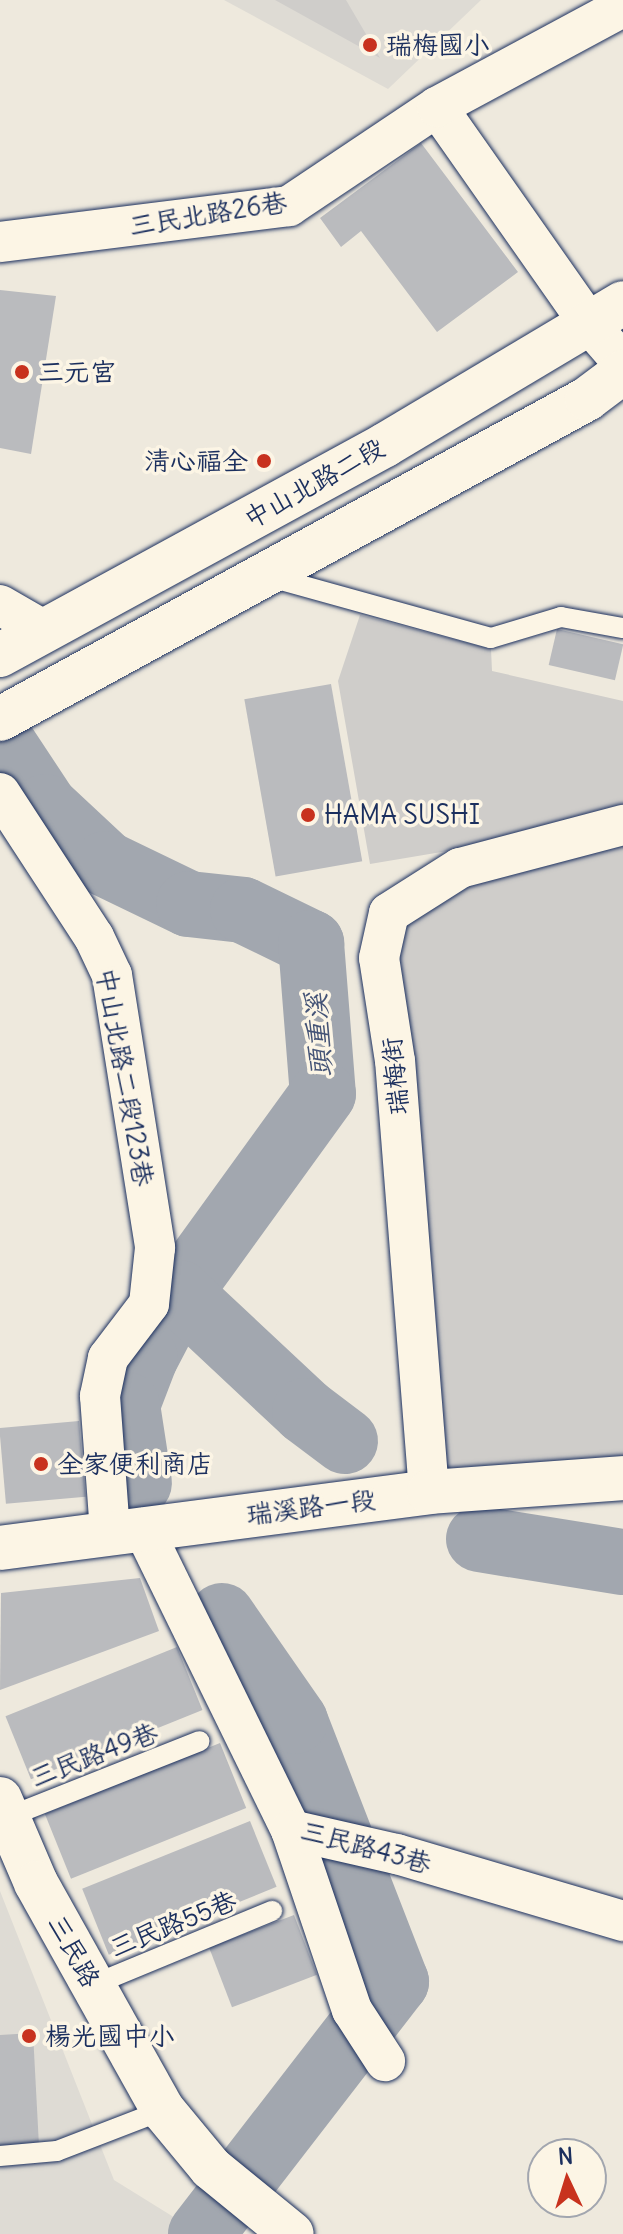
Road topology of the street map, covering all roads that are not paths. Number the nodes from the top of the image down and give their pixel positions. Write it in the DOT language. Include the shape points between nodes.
graph roads {
  1 [pos="623,7"];
  2 [pos="437,107"];
  3 [pos="0,242"];
  4 [pos="606,314"];
  5 [pos="623,363"];
  6 [pos="623,372"];
  7 [pos="267,576"];
  8 [pos="0,605"];
  9 [pos="623,628"];
  10 [pos="45,631"];
  11 [pos="0,655"];
  12 [pos="8,715"];
  13 [pos="0,793"];
  14 [pos="623,825"];
  15 [pos="623,1478"];
  16 [pos="429,1492"];
  17 [pos="127,1530"];
  18 [pos="0,1548"];
  19 [pos="200,1741"];
  20 [pos="4,1808"];
  21 [pos="291,1830"];
  22 [pos="272,1911"];
  23 [pos="623,1921"];
  24 [pos="93,1985"];
  25 [pos="385,2061"];
  26 [pos="163,2110"];
  27 [pos="0,2156"];
  28 [pos="282,2227"];
  1 -- 2 [label="street, 三民北路26巷"];
  2 -- 3 [label="street, 三民北路26巷" via="289,206"];
  2 -- 4 [label="street"];
  4 -- 5 [label="street"];
  4 -- 10 [label="main road, 中山北路二段" via="385,445"];
  6 -- 7 [label="main road" via="587,399"];
  7 -- 9 [label="lane" via="491,638 561,617"];
  7 -- 12 [label="main road"];
  8 -- 10 [label="street"];
  10 -- 11 [label="main road, 中山北路二段"];
  13 -- 17 [label="street, 中山北路二段123巷" via="94,937 112,975 155,1248 149,1304 108,1358 100,1396"];
  14 -- 16 [label="street, 瑞梅街" via="460,868 389,913 379,958 395,1061"];
  15 -- 16 [label="main road, 瑞溪路一段"];
  16 -- 17 [label="main road, 瑞溪路一段"];
  17 -- 18 [label="main road, 瑞溪路一段"];
  17 -- 21 [label="street, 三民路43巷"];
  19 -- 20 [label="lane, 三民路49巷"];
  20 -- 24 [label="main road, 三民路" via="36,1883"];
  21 -- 23 [label="street, 三民路43巷" via="397,1854"];
  21 -- 25 [label="street" via="352,2010"];
  22 -- 24 [label="lane, 三民路55巷"];
  24 -- 26 [label="main road, 三民路"];
  26 -- 27 [label="lane" via="57,2151"];
  26 -- 28 [label="main road, 三民路" via="211,2168"];
}
